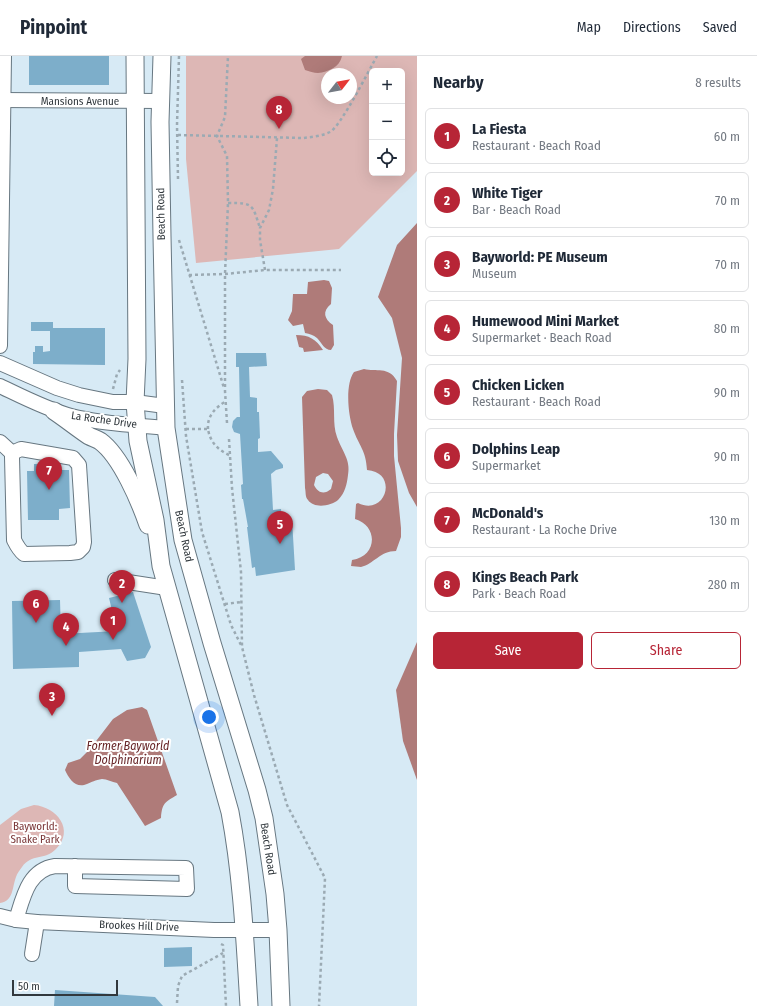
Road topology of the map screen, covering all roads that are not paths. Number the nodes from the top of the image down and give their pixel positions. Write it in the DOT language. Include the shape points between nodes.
graph roads {
  1 [pos="4,56"];
  2 [pos="135,56"];
  3 [pos="162,56"];
  4 [pos="2,100"];
  5 [pos="135,101"];
  6 [pos="161,101"];
  7 [pos="1,300"];
  8 [pos="0,346"];
  9 [pos="0,363"];
  10 [pos="0,386"];
  11 [pos="135,402"];
  12 [pos="165,406"];
  13 [pos="54,411"];
  14 [pos="137,425"];
  15 [pos="166,428"];
  16 [pos="0,442"];
  17 [pos="12,453"];
  18 [pos="161,566"];
  19 [pos="115,580"];
  20 [pos="167,588"];
  21 [pos="207,627"];
  22 [pos="181,636"];
  23 [pos="75,866"];
  24 [pos="0,916"];
  25 [pos="16,920"];
  26 [pos="37,922"];
  27 [pos="244,930"];
  28 [pos="278,930"];
  29 [pos="32,954"];
  30 [pos="249,1006"];
  31 [pos="281,1006"];
  1 -- 4 [label="street"];
  2 -- 5 [label="main road"];
  3 -- 6 [label="main road, Beach Road"];
  4 -- 5 [label="street, Mansions Avenue"];
  4 -- 7 [label="street"];
  5 -- 6 [label="street, Mansions Avenue"];
  5 -- 11 [label="main road"];
  6 -- 12 [label="main road, Beach Road"];
  7 -- 8 [label="street"];
  9 -- 11 [label="street, La Roche Drive" via="79,395 113,402"];
  10 -- 13 [label="street, La Roche Drive"];
  11 -- 12 [label="street, La Roche Drive"];
  11 -- 14 [label="main road"];
  12 -- 15 [label="main road, Beach Road"];
  13 -- 14 [label="street, La Roche Drive" via="88,420"];
  13 -- 18 [label="main road" via="100,441 119,463 145,516"];
  14 -- 15 [label="street, La Roche Drive"];
  14 -- 18 [label="main road"];
  15 -- 21 [label="main road, Beach Road" via="183,540"];
  16 -- 17 [label="street"];
  17 -- 17 [label="street" via="21,449 72,458 79,465 84,542 78,552 24,554 20,551 14,540"];
  18 -- 20 [label="main road"];
  19 -- 20 [label="street"];
  20 -- 22 [label="main road"];
  21 -- 22 [label="main road"];
  21 -- 28 [label="main road, Beach Road" via="262,811 270,855"];
  22 -- 27 [label="main road" via="230,812 242,895"];
  23 -- 23 [label="street" via="186,868 187,889 75,886"];
  23 -- 25 [label="street" via="48,867 36,874 23,896"];
  24 -- 25 [label="street, Brookes Hill Drive"];
  25 -- 26 [label="street, Brookes Hill Drive"];
  26 -- 27 [label="street, Brookes Hill Drive"];
  26 -- 29 [label="street"];
  27 -- 28 [label="street, Brookes Hill Drive"];
  27 -- 30 [label="main road"];
  28 -- 31 [label="main road, Beach Road"];
}
